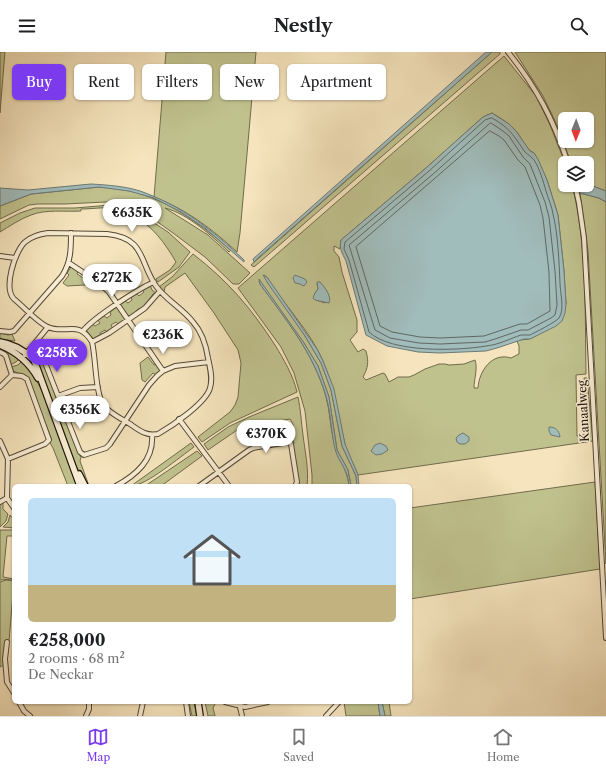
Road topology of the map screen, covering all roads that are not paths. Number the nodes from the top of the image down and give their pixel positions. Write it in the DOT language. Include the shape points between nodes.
graph roads {
  1 [pos="508,52"];
  2 [pos="566,156"];
  3 [pos="576,192"];
  4 [pos="71,233"];
  5 [pos="0,256"];
  6 [pos="15,258"];
  7 [pos="69,263"];
  8 [pos="154,282"];
  9 [pos="160,291"];
  10 [pos="117,304"];
  11 [pos="30,313"];
  12 [pos="128,320"];
  13 [pos="48,327"];
  14 [pos="0,331"];
  15 [pos="83,331"];
  16 [pos="92,342"];
  17 [pos="0,344"];
  18 [pos="0,352"];
  19 [pos="27,353"];
  20 [pos="42,356"];
  21 [pos="22,358"];
  22 [pos="209,362"];
  23 [pos="163,371"];
  24 [pos="12,375"];
  25 [pos="0,387"];
  26 [pos="98,387"];
  27 [pos="46,393"];
  28 [pos="58,396"];
  29 [pos="179,419"];
  30 [pos="126,422"];
  31 [pos="152,435"];
  32 [pos="0,444"];
  33 [pos="70,457"];
  34 [pos="8,459"];
  35 [pos="219,472"];
  36 [pos="79,484"];
  37 [pos="84,484"];
  38 [pos="119,484"];
  39 [pos="202,484"];
  40 [pos="228,484"];
  41 [pos="296,484"];
  42 [pos="7,498"];
  43 [pos="0,502"];
  44 [pos="12,505"];
  45 [pos="606,638"];
  46 [pos="7,642"];
  47 [pos="6,668"];
  48 [pos="0,669"];
  49 [pos="12,691"];
  50 [pos="20,704"];
  51 [pos="88,704"];
  52 [pos="141,704"];
  53 [pos="186,704"];
  54 [pos="198,704"];
  55 [pos="232,704"];
  56 [pos="254,704"];
  57 [pos="337,704"];
  58 [pos="240,706"];
  59 [pos="30,716"];
  60 [pos="86,716"];
  61 [pos="140,716"];
  62 [pos="188,716"];
  63 [pos="200,716"];
  64 [pos="242,716"];
  65 [pos="326,716"];
  1 -- 2 [label="street" via="546,109"];
  3 -- 45 [label="street, Kanaalweg" via="584,238"];
  4 -- 6 [label="street" via="48,233 32,237 22,245"];
  4 -- 7 [label="street"];
  4 -- 8 [label="street" via="114,235 128,240 139,251"];
  5 -- 6 [label="street"];
  6 -- 11 [label="street" via="10,293"];
  7 -- 10 [label="street" via="99,283"];
  7 -- 11 [label="street" via="62,276"];
  8 -- 9 [label="street"];
  8 -- 10 [label="street"];
  9 -- 12 [label="street" via="145,308"];
  9 -- 22 [label="street" via="198,328"];
  10 -- 12 [label="street"];
  10 -- 15 [label="street"];
  11 -- 13 [label="street"];
  11 -- 14 [label="street" via="14,331"];
  12 -- 16 [label="street"];
  12 -- 23 [label="street"];
  13 -- 15 [label="street"];
  13 -- 19 [label="street"];
  15 -- 16 [label="street"];
  16 -- 26 [label="street"];
  17 -- 19 [label="main road" via="14,345"];
  17 -- 21 [label="main road"];
  18 -- 24 [label="street" via="6,356"];
  19 -- 21 [label="street"];
  19 -- 27 [label="main road" via="34,360"];
  20 -- 28 [label="street"];
  21 -- 27 [label="main road" via="29,364"];
  22 -- 23 [label="street" via="175,366"];
  22 -- 29 [label="street" via="212,379 207,395"];
  23 -- 30 [label="street" via="149,385"];
  24 -- 25 [label="street"];
  24 -- 34 [label="street" via="27,379 48,435 48,443"];
  26 -- 28 [label="street" via="80,388"];
  26 -- 30 [label="street" via="100,400"];
  27 -- 33 [label="main road"];
  28 -- 30 [label="street" via="82,454 106,448"];
  29 -- 31 [label="street" via="158,434"];
  29 -- 35 [label="street"];
  30 -- 31 [label="street"];
  31 -- 38 [label="street" via="150,455 136,472"];
  32 -- 34 [label="street"];
  33 -- 36 [label="main road"];
  33 -- 37 [label="main road"];
  34 -- 42 [label="street"];
  35 -- 39 [label="street"];
  35 -- 40 [label="street"];
  35 -- 41 [label="street" via="253,448 289,442 294,459"];
  42 -- 43 [label="street"];
  42 -- 44 [label="street"];
  46 -- 47 [label="street"];
  47 -- 48 [label="street"];
  47 -- 49 [label="street" via="7,682"];
  50 -- 59 [label="street"];
  51 -- 60 [label="street"];
  52 -- 61 [label="street"];
  53 -- 62 [label="street"];
  54 -- 63 [label="main road"];
  55 -- 58 [label="street"];
  56 -- 58 [label="street"];
  57 -- 65 [label="street"];
  58 -- 64 [label="street"];
}
